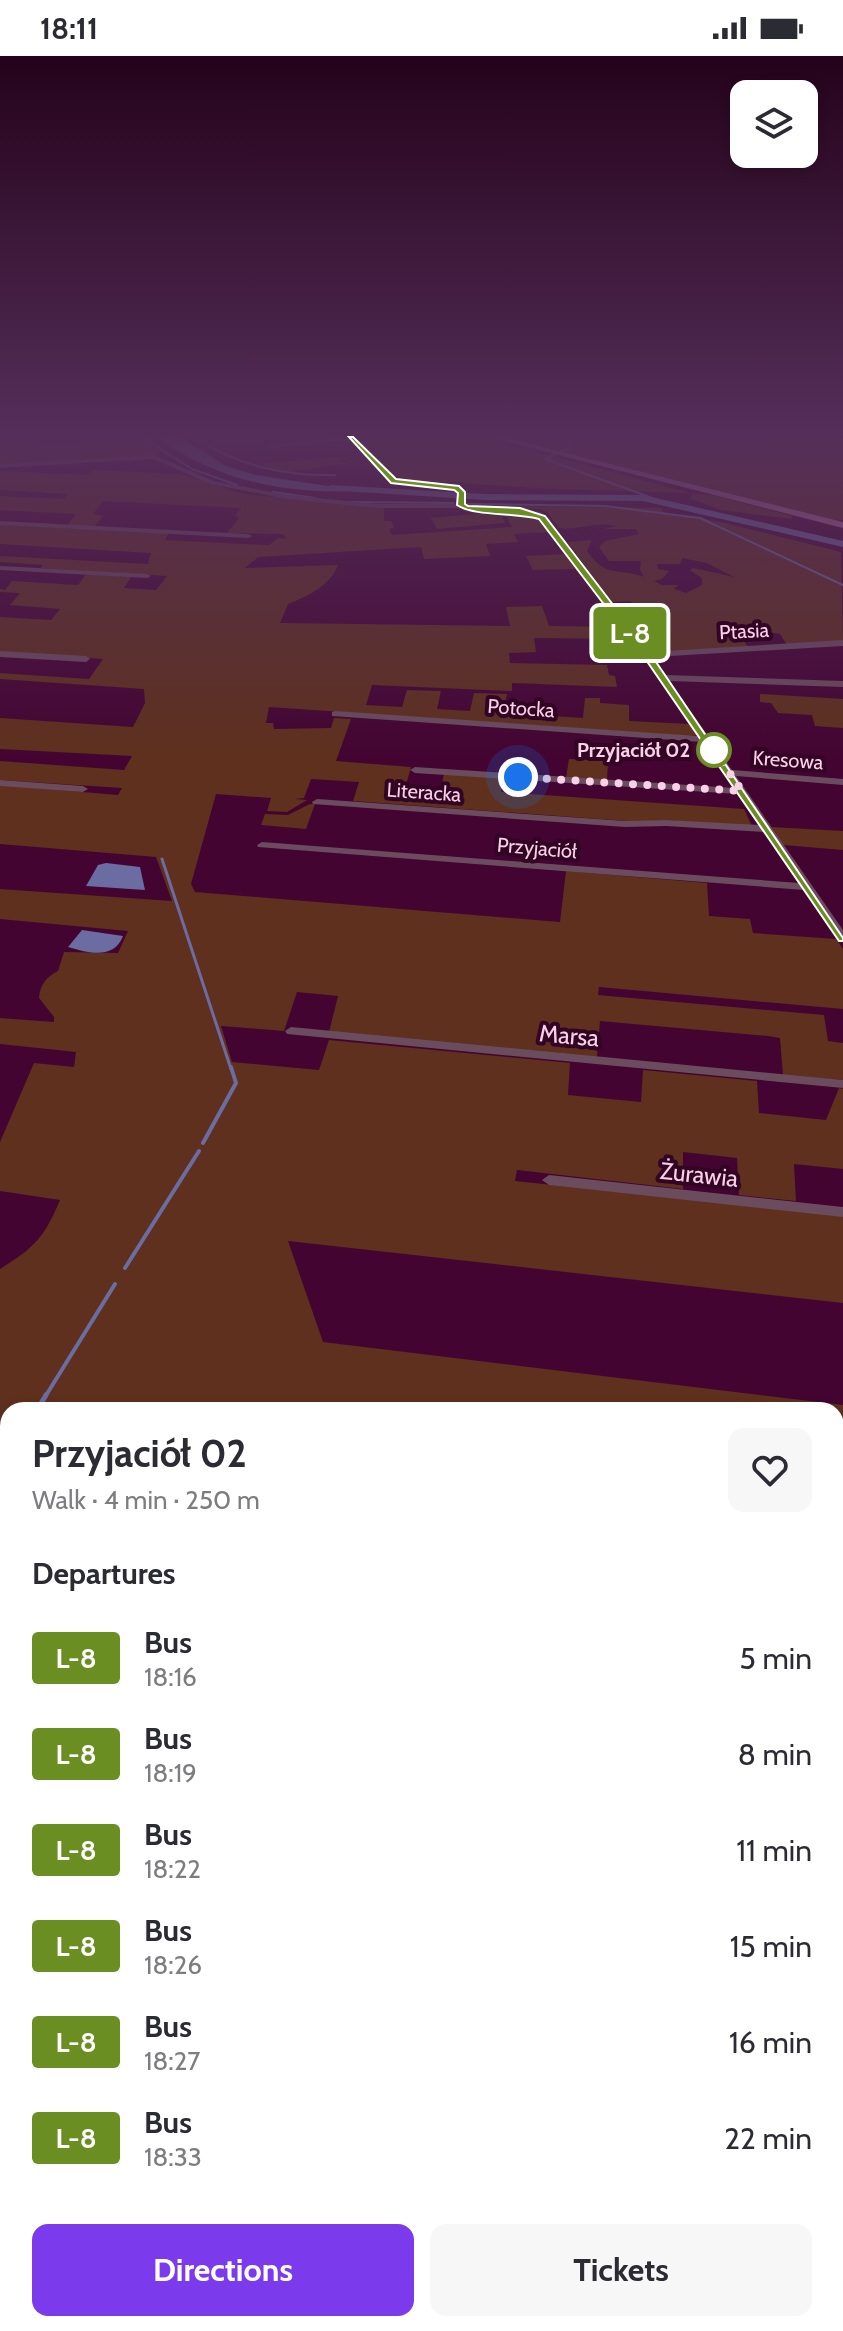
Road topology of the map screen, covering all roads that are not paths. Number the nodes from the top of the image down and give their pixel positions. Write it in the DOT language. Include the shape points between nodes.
graph roads {
  1 [pos="563,544"];
  2 [pos="0,568"];
  3 [pos="147,576"];
  4 [pos="843,643"];
  5 [pos="0,654"];
  6 [pos="647,655"];
  7 [pos="86,659"];
  8 [pos="663,678"];
  9 [pos="843,684"];
  10 [pos="335,714"];
  11 [pos="706,739"];
  12 [pos="415,770"];
  13 [pos="730,773"];
  14 [pos="843,782"];
  15 [pos="0,783"];
  16 [pos="83,789"];
  17 [pos="742,791"];
  18 [pos="317,802"];
  19 [pos="769,829"];
  20 [pos="262,845"];
  21 [pos="809,887"];
  22 [pos="843,938"];
  23 [pos="291,1031"];
  24 [pos="843,1084"];
  25 [pos="549,1180"];
  26 [pos="843,1212"];
  1 -- 6 [label="street"];
  2 -- 3 [label="street"];
  4 -- 6 [label="street, Ptasia"];
  5 -- 7 [label="street"];
  6 -- 8 [label="street"];
  8 -- 9 [label="street"];
  8 -- 11 [label="street"];
  10 -- 11 [label="street, Potocka"];
  11 -- 13 [label="street"];
  12 -- 17 [label="street"];
  13 -- 14 [label="street, Kresowa"];
  13 -- 17 [label="street"];
  15 -- 16 [label="street"];
  17 -- 19 [label="street"];
  18 -- 19 [label="street, Literacka"];
  19 -- 21 [label="street"];
  20 -- 21 [label="street, Przyjaciół"];
  21 -- 22 [label="street"];
  23 -- 24 [label="street, Marsa"];
  25 -- 26 [label="street, Żurawia"];
}
